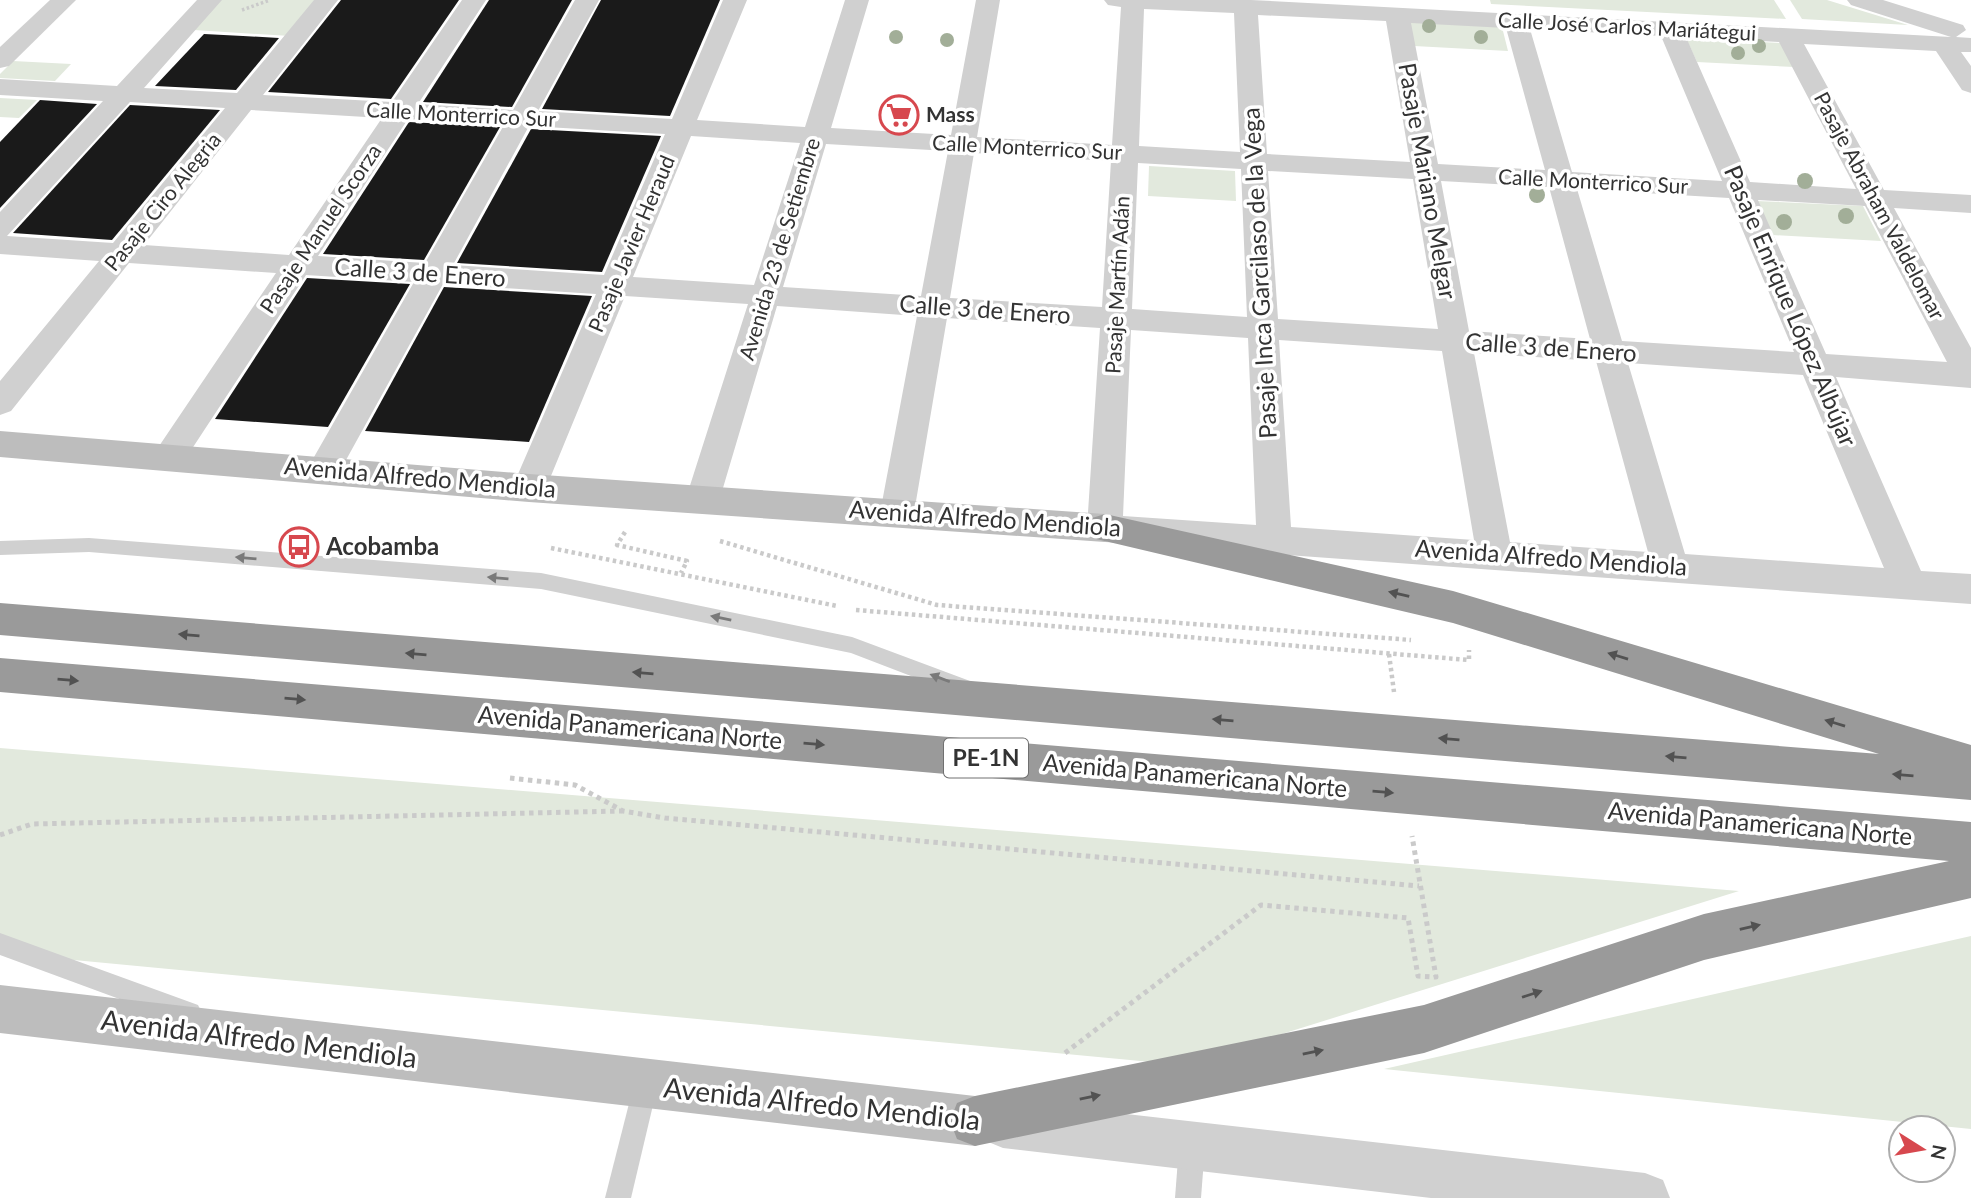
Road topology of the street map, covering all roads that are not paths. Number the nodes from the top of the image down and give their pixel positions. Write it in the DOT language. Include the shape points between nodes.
graph roads {
  1 [pos="64,0"];
  2 [pos="210,0"];
  3 [pos="326,0"];
  4 [pos="474,0"];
  5 [pos="587,0"];
  6 [pos="735,0"];
  7 [pos="857,0"];
  8 [pos="988,0"];
  9 [pos="1116,0"];
  10 [pos="1858,0"];
  11 [pos="1133,1"];
  12 [pos="1246,6"];
  13 [pos="1397,15"];
  14 [pos="1516,21"];
  15 [pos="1670,29"];
  16 [pos="1787,35"];
  17 [pos="1971,35"];
  18 [pos="1943,43"];
  19 [pos="1971,45"];
  20 [pos="0,61"];
  21 [pos="1971,85"];
  22 [pos="0,88"];
  23 [pos="124,95"];
  24 [pos="244,102"];
  25 [pos="400,111"];
  26 [pos="520,118"];
  27 [pos="681,128"];
  28 [pos="815,136"];
  29 [pos="962,144"];
  30 [pos="1125,154"];
  31 [pos="1254,162"];
  32 [pos="1425,172"];
  33 [pos="1560,180"];
  34 [pos="1740,190"];
  35 [pos="1876,199"];
  36 [pos="1971,204"];
  37 [pos="0,229"];
  38 [pos="0,245"];
  39 [pos="122,253"];
  40 [pos="297,265"];
  41 [pos="433,274"];
  42 [pos="615,286"];
  43 [pos="766,296"];
  44 [pos="933,307"];
  45 [pos="1116,319"];
  46 [pos="1263,329"];
  47 [pos="1456,342"];
  48 [pos="1609,351"];
  49 [pos="1815,365"];
  50 [pos="1971,376"];
  51 [pos="0,403"];
  52 [pos="0,444"];
  53 [pos="168,458"];
  54 [pos="323,471"];
  55 [pos="529,488"];
  56 [pos="703,498"];
  57 [pos="897,513"];
  58 [pos="1104,528"];
  59 [pos="1274,539"];
  60 [pos="0,548"];
  61 [pos="1494,554"];
  62 [pos="1670,566"];
  63 [pos="1909,584"];
  64 [pos="1971,589"];
  65 [pos="0,619"];
  66 [pos="0,675"];
  67 [pos="1004,703"];
  68 [pos="1971,764"];
  69 [pos="1971,781"];
  70 [pos="1971,842"];
  71 [pos="1971,877"];
  72 [pos="0,944"];
  73 [pos="0,1009"];
  74 [pos="268,1041"];
  75 [pos="646,1084"];
  76 [pos="975,1121"];
  77 [pos="1192,1146"];
  78 [pos="618,1198"];
  79 [pos="1188,1198"];
  80 [pos="1645,1198"];
  1 -- 20 [label="street"];
  2 -- 23 [label="street"];
  3 -- 24 [label="street, Pasaje Ciro Alegria"];
  4 -- 25 [label="street, Pasaje Manuel Scorza"];
  5 -- 26 [label="street"];
  6 -- 27 [label="street, Pasaje Javier Heraud"];
  7 -- 28 [label="street, Avenida 23 de Setiembre"];
  8 -- 29 [label="street"];
  9 -- 11 [label="street, Calle José Carlos Mariátegui"];
  10 -- 17 [label="street"];
  11 -- 12 [label="street, Calle José Carlos Mariátegui"];
  11 -- 30 [label="street, Pasaje Martín Adán"];
  12 -- 13 [label="street, Calle José Carlos Mariátegui"];
  12 -- 31 [label="street, Pasaje Inca Garcilaso de la Vega"];
  13 -- 14 [label="street, Calle José Carlos Mariátegui"];
  13 -- 32 [label="street, Pasaje Mariano Melgar"];
  14 -- 15 [label="street, Calle José Carlos Mariátegui"];
  14 -- 33 [label="street"];
  15 -- 16 [label="street, Calle José Carlos Mariátegui"];
  15 -- 34 [label="street, Pasaje Enrique López Albújar"];
  16 -- 18 [label="street, Calle José Carlos Mariátegui"];
  16 -- 35 [label="street, Pasaje Abraham Valdelomar"];
  18 -- 19 [label="street, Calle José Carlos Mariátegui"];
  18 -- 21 [label="street"];
  22 -- 23 [label="street, Calle Monterrico Sur"];
  23 -- 24 [label="street, Calle Monterrico Sur"];
  23 -- 37 [label="street"];
  24 -- 25 [label="street, Calle Monterrico Sur"];
  24 -- 39 [label="street, Pasaje Ciro Alegria"];
  25 -- 26 [label="street, Calle Monterrico Sur"];
  25 -- 40 [label="street, Pasaje Manuel Scorza"];
  26 -- 27 [label="street, Calle Monterrico Sur"];
  26 -- 41 [label="street"];
  27 -- 28 [label="street, Calle Monterrico Sur"];
  27 -- 42 [label="street, Pasaje Javier Heraud"];
  28 -- 29 [label="street, Calle Monterrico Sur"];
  28 -- 43 [label="street, Avenida 23 de Setiembre"];
  29 -- 30 [label="street, Calle Monterrico Sur"];
  29 -- 44 [label="street"];
  30 -- 31 [label="street, Calle Monterrico Sur"];
  30 -- 45 [label="street, Pasaje Martín Adán"];
  31 -- 32 [label="street, Calle Monterrico Sur"];
  31 -- 46 [label="street, Pasaje Inca Garcilaso de la Vega"];
  32 -- 33 [label="street, Calle Monterrico Sur"];
  32 -- 47 [label="street, Pasaje Mariano Melgar"];
  33 -- 34 [label="street, Calle Monterrico Sur"];
  33 -- 48 [label="street"];
  34 -- 35 [label="street, Calle Monterrico Sur"];
  34 -- 49 [label="street, Pasaje Enrique López Albújar"];
  35 -- 36 [label="street, Calle Monterrico Sur"];
  35 -- 50 [label="street, Pasaje Abraham Valdelomar"];
  38 -- 39 [label="street, Calle 3 de Enero"];
  39 -- 40 [label="street, Calle 3 de Enero"];
  39 -- 51 [label="street, Pasaje Ciro Alegria"];
  40 -- 41 [label="street, Calle 3 de Enero"];
  40 -- 53 [label="street, Pasaje Manuel Scorza"];
  41 -- 42 [label="street, Calle 3 de Enero"];
  41 -- 54 [label="street"];
  42 -- 43 [label="street, Calle 3 de Enero"];
  42 -- 55 [label="street, Pasaje Javier Heraud"];
  43 -- 44 [label="street, Calle 3 de Enero"];
  43 -- 56 [label="street, Avenida 23 de Setiembre"];
  44 -- 45 [label="street, Calle 3 de Enero"];
  44 -- 57 [label="street"];
  45 -- 46 [label="street, Calle 3 de Enero"];
  45 -- 58 [label="street, Pasaje Martín Adán"];
  46 -- 47 [label="street, Calle 3 de Enero"];
  46 -- 59 [label="street, Pasaje Inca Garcilaso de la Vega"];
  47 -- 48 [label="street, Calle 3 de Enero"];
  47 -- 61 [label="street, Pasaje Mariano Melgar"];
  48 -- 49 [label="street, Calle 3 de Enero"];
  48 -- 62 [label="street"];
  49 -- 50 [label="street, Calle 3 de Enero"];
  49 -- 63 [label="street, Pasaje Enrique López Albújar"];
  52 -- 53 [label="street, Avenida Alfredo Mendiola"];
  53 -- 54 [label="street, Avenida Alfredo Mendiola"];
  54 -- 55 [label="street, Avenida Alfredo Mendiola"];
  55 -- 56 [label="street, Avenida Alfredo Mendiola"];
  56 -- 57 [label="street, Avenida Alfredo Mendiola"];
  57 -- 58 [label="street, Avenida Alfredo Mendiola"];
  58 -- 59 [label="street, Avenida Alfredo Mendiola"];
  68 -- 58 [label="highway, one-way" via="1453,607"];
  59 -- 61 [label="street, Avenida Alfredo Mendiola"];
  67 -- 60 [label="lane, one-way" via="852,645 541,581 89,545"];
  61 -- 62 [label="street, Avenida Alfredo Mendiola"];
  62 -- 63 [label="street, Avenida Alfredo Mendiola"];
  63 -- 64 [label="street, Avenida Alfredo Mendiola"];
  67 -- 65 [label="highway, PE-1N, one-way"];
  66 -- 70 [label="highway, Avenida Panamericana Norte / PE-1N, one-way"];
  69 -- 67 [label="highway, PE-1N, one-way"];
  76 -- 71 [label="highway, one-way" via="1424,1029 1704,937"];
  72 -- 74 [label="lane"];
  73 -- 74 [label="street, Avenida Alfredo Mendiola"];
  74 -- 75 [label="street, Avenida Alfredo Mendiola"];
  75 -- 76 [label="street, Avenida Alfredo Mendiola"];
  75 -- 78 [label="lane"];
  76 -- 77 [label="street, Avenida Alfredo Mendiola"];
  77 -- 79 [label="lane"];
  77 -- 80 [label="street, Avenida Alfredo Mendiola"];
}
